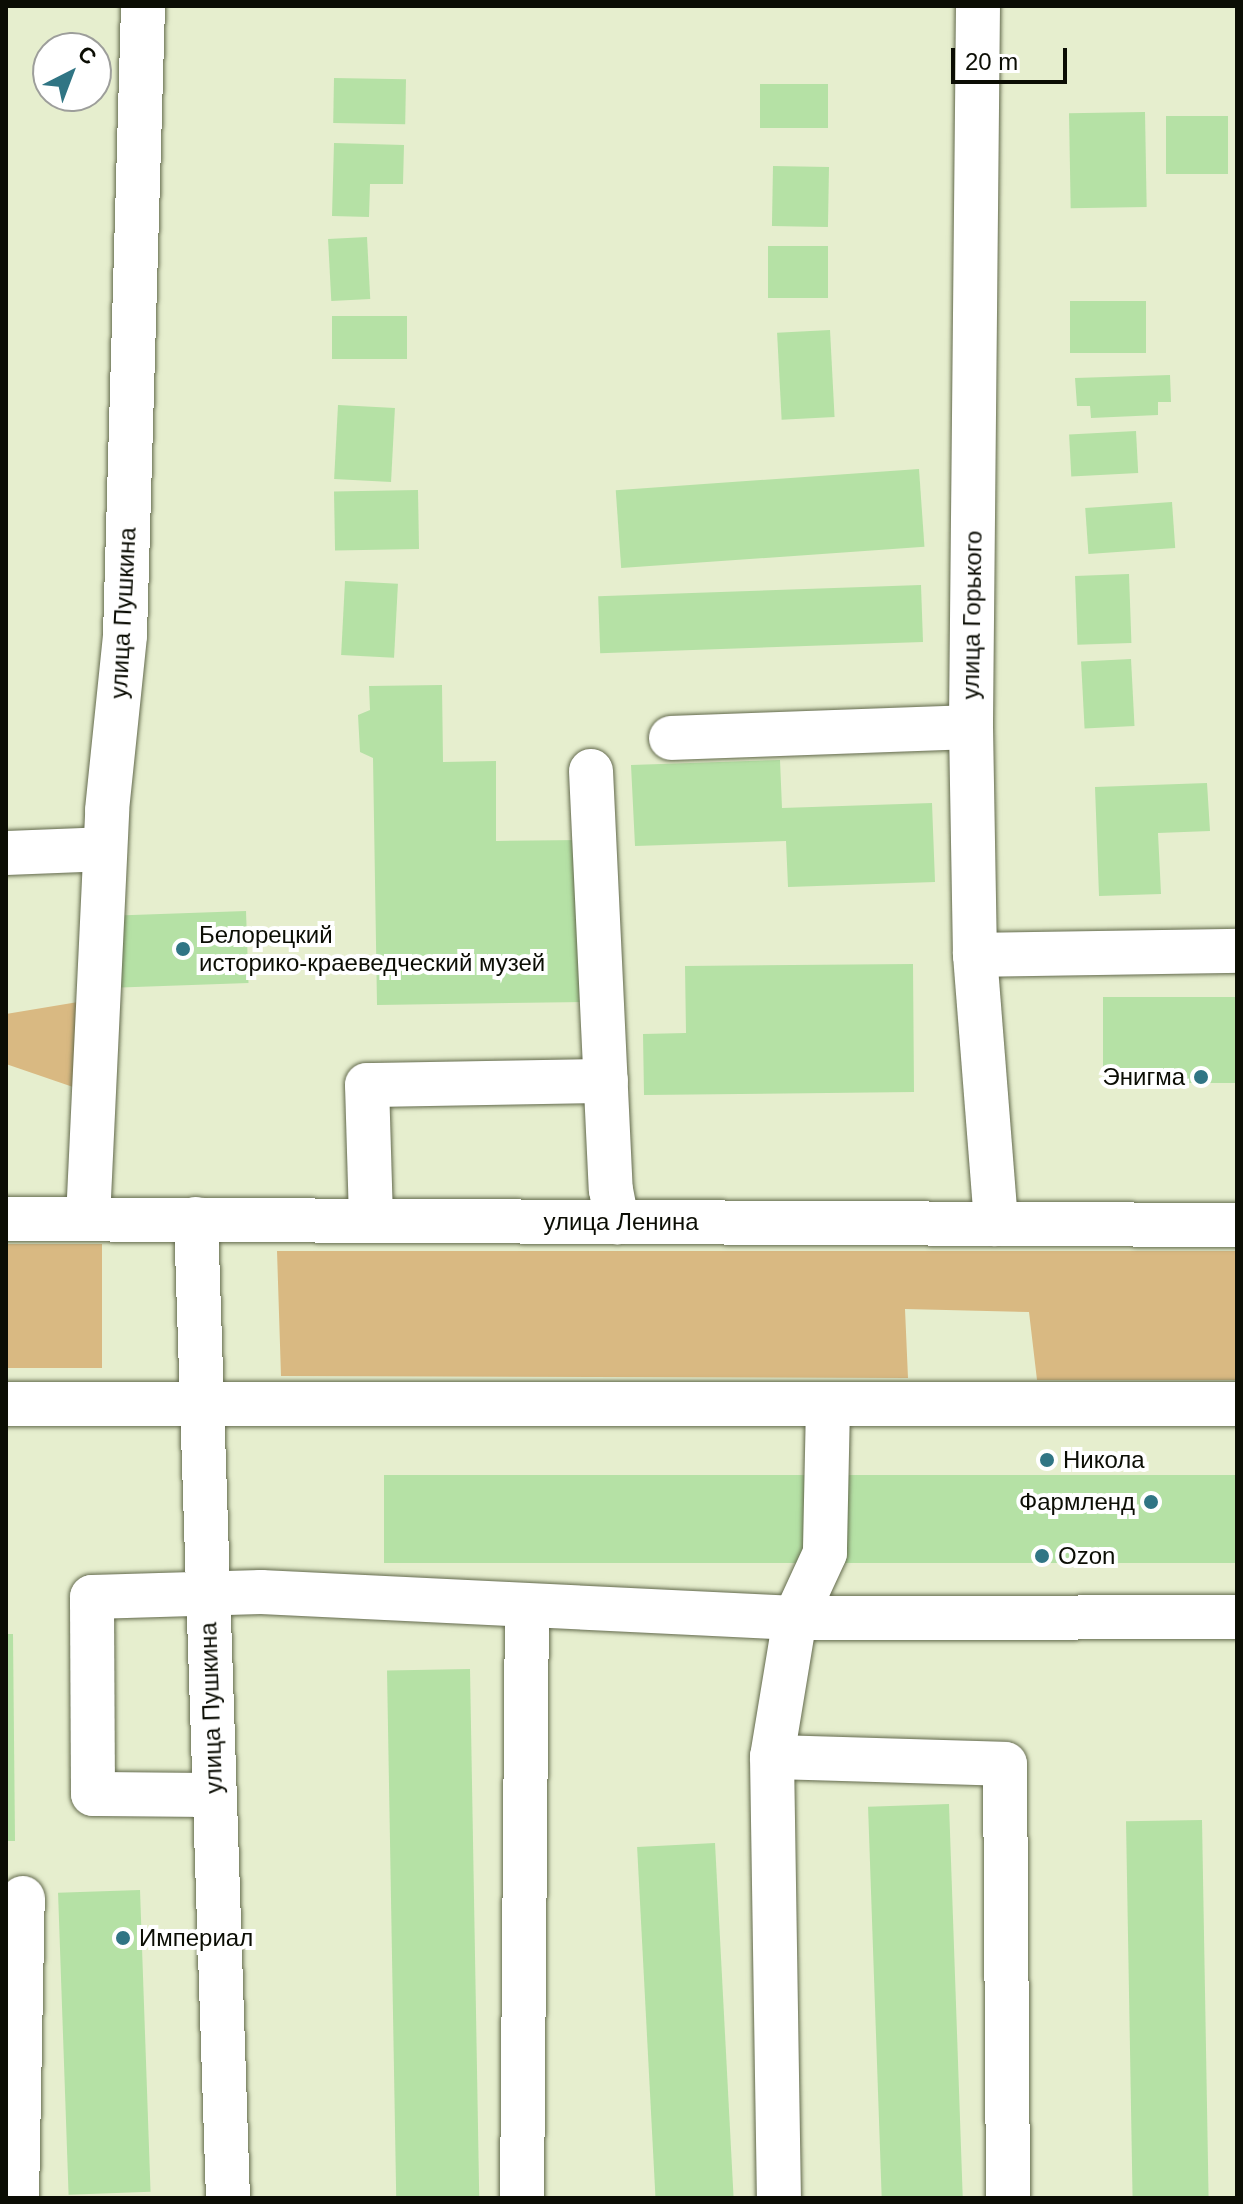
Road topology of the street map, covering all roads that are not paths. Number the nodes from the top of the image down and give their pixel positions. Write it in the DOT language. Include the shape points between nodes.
graph roads {
  1 [pos="143,6"];
  2 [pos="978,6"];
  3 [pos="971,727"];
  4 [pos="671,738"];
  5 [pos="591,771"];
  6 [pos="105,849"];
  7 [pos="6,853"];
  8 [pos="1237,951"];
  9 [pos="975,955"];
  10 [pos="606,1081"];
  11 [pos="6,1219"];
  12 [pos="88,1219"];
  13 [pos="196,1219"];
  14 [pos="371,1219"];
  15 [pos="617,1222"];
  16 [pos="996,1224"];
  17 [pos="1237,1225"];
  18 [pos="6,1404"];
  19 [pos="1237,1404"];
  20 [pos="828,1405"];
  21 [pos="199,1406"];
  22 [pos="206,1592"];
  23 [pos="527,1606"];
  24 [pos="1237,1617"];
  25 [pos="795,1618"];
  26 [pos="772,1757"];
  27 [pos="214,1795"];
  28 [pos="23,1898"];
  29 [pos="12,2140"];
  30 [pos="17,2198"];
  31 [pos="228,2198"];
  32 [pos="522,2198"];
  33 [pos="779,2198"];
  34 [pos="1008,2198"];
  1 -- 6 [label="main road, улица Пушкина" via="125,635"];
  2 -- 3 [label="main road, улица Горького"];
  3 -- 4 [label="main road"];
  3 -- 9 [label="main road, улица Горького"];
  5 -- 10 [label="main road"];
  6 -- 7 [label="main road"];
  6 -- 12 [label="main road, улица Пушкина"];
  8 -- 9 [label="main road"];
  9 -- 16 [label="main road, улица Горького"];
  10 -- 14 [label="main road" via="367,1085"];
  10 -- 15 [label="main road"];
  11 -- 12 [label="main road, улица Ленина"];
  12 -- 13 [label="main road, улица Ленина"];
  13 -- 14 [label="main road, улица Ленина"];
  13 -- 21 [label="main road, улица Пушкина"];
  14 -- 15 [label="main road, улица Ленина"];
  15 -- 16 [label="main road, улица Ленина"];
  16 -- 17 [label="main road, улица Ленина"];
  18 -- 21 [label="main road"];
  19 -- 20 [label="main road"];
  20 -- 21 [label="main road"];
  20 -- 25 [label="main road" via="825,1553"];
  21 -- 22 [label="main road, улица Пушкина"];
  22 -- 23 [label="main road"];
  22 -- 27 [label="main road, улица Пушкина"];
  22 -- 27 [label="main road" via="92,1597 93,1794"];
  23 -- 25 [label="main road"];
  23 -- 32 [label="main road"];
  24 -- 25 [label="main road"];
  25 -- 26 [label="main road"];
  26 -- 33 [label="main road"];
  26 -- 34 [label="main road" via="1005,1764"];
  27 -- 31 [label="main road, улица Пушкина"];
  28 -- 29 [label="main road"];
  29 -- 30 [label="main road"];
}
